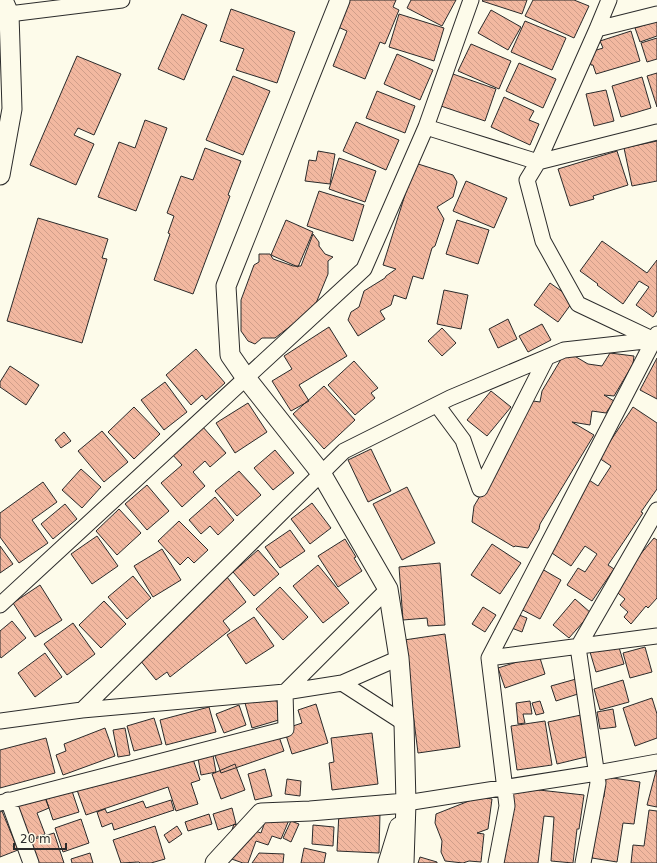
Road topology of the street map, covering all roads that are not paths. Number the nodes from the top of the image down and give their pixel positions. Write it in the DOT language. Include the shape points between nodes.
graph roads {
  1 [pos="122,0"];
  2 [pos="340,0"];
  3 [pos="471,0"];
  4 [pos="609,0"];
  5 [pos="6,7"];
  6 [pos="657,14"];
  7 [pos="597,29"];
  8 [pos="426,127"];
  9 [pos="657,132"];
  10 [pos="538,162"];
  11 [pos="0,174"];
  12 [pos="656,338"];
  13 [pos="547,357"];
  14 [pos="246,378"];
  15 [pos="437,405"];
  16 [pos="321,473"];
  17 [pos="657,510"];
  18 [pos="388,589"];
  19 [pos="0,605"];
  20 [pos="657,636"];
  21 [pos="578,647"];
  22 [pos="399,658"];
  23 [pos="489,658"];
  24 [pos="342,683"];
  25 [pos="285,692"];
  26 [pos="82,710"];
  27 [pos="0,721"];
  28 [pos="404,723"];
  29 [pos="657,762"];
  30 [pos="597,773"];
  31 [pos="504,787"];
  32 [pos="4,802"];
  33 [pos="406,803"];
  34 [pos="31,863"];
  35 [pos="215,863"];
  36 [pos="388,863"];
  37 [pos="404,863"];
  38 [pos="496,863"];
  39 [pos="583,863"];
  1 -- 5 [label="street"];
  2 -- 14 [label="street" via="226,286 230,355"];
  3 -- 8 [label="street"];
  4 -- 7 [label="street"];
  5 -- 11 [label="street" via="12,109"];
  6 -- 7 [label="street"];
  7 -- 10 [label="street"];
  8 -- 10 [label="street"];
  8 -- 14 [label="street" via="364,269"];
  9 -- 10 [label="street"];
  10 -- 12 [label="street" via="527,180 543,241 578,304"];
  12 -- 13 [label="street" via="564,350"];
  12 -- 23 [label="street"];
  13 -- 15 [label="street"];
  13 -- 15 [label="street" via="480,489 463,440"];
  14 -- 16 [label="street"];
  14 -- 19 [label="street"];
  15 -- 16 [label="street" via="344,451"];
  16 -- 18 [label="street"];
  16 -- 26 [label="street"];
  17 -- 21 [label="street"];
  18 -- 22 [label="street"];
  18 -- 25 [label="street"];
  20 -- 21 [label="street"];
  21 -- 23 [label="street"];
  21 -- 30 [label="street"];
  22 -- 24 [label="street"];
  22 -- 28 [label="street"];
  23 -- 31 [label="street"];
  24 -- 25 [label="street"];
  24 -- 28 [label="street"];
  25 -- 26 [label="street"];
  25 -- 32 [label="street" via="286,729"];
  26 -- 27 [label="street"];
  28 -- 33 [label="street"];
  29 -- 30 [label="street"];
  30 -- 31 [label="street"];
  30 -- 39 [label="street" via="598,782"];
  31 -- 33 [label="street"];
  31 -- 38 [label="street" via="506,806"];
  32 -- 34 [label="street"];
  33 -- 35 [label="street" via="261,813"];
  33 -- 36 [label="street"];
  33 -- 37 [label="street"];
}
